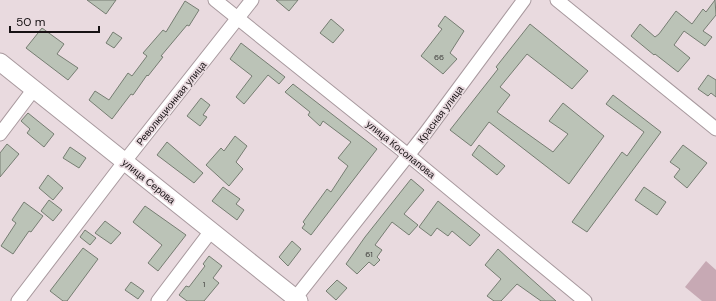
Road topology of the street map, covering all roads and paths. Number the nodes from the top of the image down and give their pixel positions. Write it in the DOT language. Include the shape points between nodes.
graph roads {
  1 [pos="215,0"];
  2 [pos="252,0"];
  3 [pos="524,0"];
  4 [pos="558,0"];
  5 [pos="238,19"];
  6 [pos="0,62"];
  7 [pos="34,89"];
  8 [pos="716,129"];
  9 [pos="0,134"];
  10 [pos="408,155"];
  11 [pos="125,162"];
  12 [pos="211,230"];
  13 [pos="295,300"];
  14 [pos="18,301"];
  15 [pos="158,301"];
  16 [pos="585,301"];
  1 -- 5 [label="street, улица Косолапова"];
  2 -- 5 [label="street, Революционная улица"];
  3 -- 10 [label="street, Красная улица"];
  4 -- 8 [label="street"];
  5 -- 10 [label="street, улица Косолапова"];
  5 -- 11 [label="street, Революционная улица"];
  6 -- 7 [label="street, улица Серова"];
  7 -- 9 [label="street"];
  7 -- 11 [label="street, улица Серова"];
  10 -- 13 [label="street, Красная улица"];
  10 -- 16 [label="street, улица Косолапова"];
  11 -- 12 [label="street, улица Серова"];
  11 -- 14 [label="street, Революционная улица"];
  12 -- 13 [label="street, улица Серова"];
  12 -- 15 [label="street"];
}
